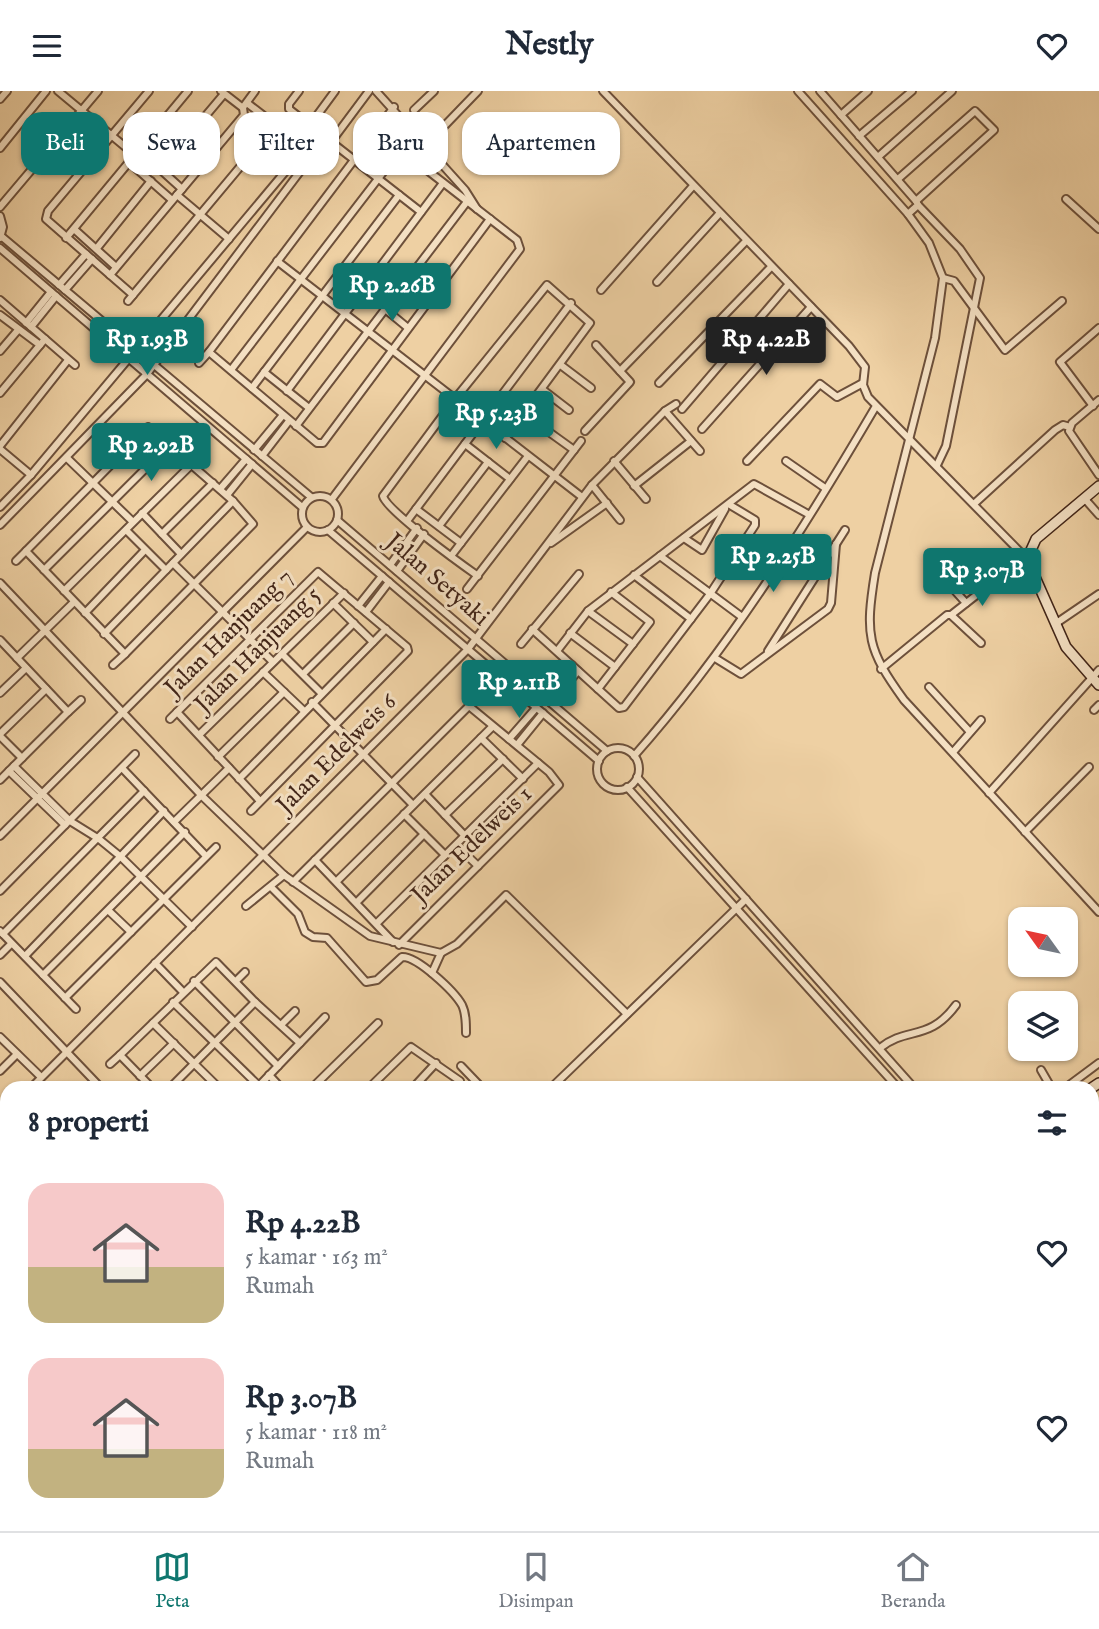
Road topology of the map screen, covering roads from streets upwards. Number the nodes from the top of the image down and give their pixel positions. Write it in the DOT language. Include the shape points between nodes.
graph roads {
  1 [pos="7,91"];
  2 [pos="46,91"];
  3 [pos="58,91"];
  4 [pos="98,91"];
  5 [pos="149,91"];
  6 [pos="188,91"];
  7 [pos="255,91"];
  8 [pos="299,91"];
  9 [pos="335,91"];
  10 [pos="369,91"];
  11 [pos="376,91"];
  12 [pos="419,91"];
  13 [pos="434,91"];
  14 [pos="478,91"];
  15 [pos="603,91"];
  16 [pos="798,91"];
  17 [pos="868,91"];
  18 [pos="912,91"];
  19 [pos="952,91"];
  20 [pos="223,92"];
  21 [pos="822,92"];
  22 [pos="427,98"];
  23 [pos="0,99"];
  24 [pos="245,106"];
  25 [pos="394,107"];
  26 [pos="414,110"];
  27 [pos="82,111"];
  28 [pos="171,112"];
  29 [pos="207,112"];
  30 [pos="254,112"];
  31 [pos="295,112"];
  32 [pos="320,112"];
  33 [pos="390,112"];
  34 [pos="398,112"];
  35 [pos="841,115"];
  36 [pos="448,122"];
  37 [pos="339,131"];
  38 [pos="112,136"];
  39 [pos="859,136"];
  40 [pos="123,143"];
  41 [pos="0,148"];
  42 [pos="339,148"];
  43 [pos="878,157"];
  44 [pos="353,159"];
  45 [pos="353,161"];
  46 [pos="123,171"];
  47 [pos="448,171"];
  48 [pos="144,175"];
  49 [pos="166,175"];
  50 [pos="234,175"];
  51 [pos="282,175"];
  52 [pos="297,175"];
  53 [pos="373,175"];
  54 [pos="381,175"];
  55 [pos="433,175"];
  56 [pos="378,179"];
  57 [pos="898,179"];
  58 [pos="151,181"];
  59 [pos="443,183"];
  60 [pos="694,186"];
  61 [pos="182,189"];
  62 [pos="400,195"];
  63 [pos="175,198"];
  64 [pos="1066,199"];
  65 [pos="466,203"];
  66 [pos="917,203"];
  67 [pos="0,207"];
  68 [pos="478,211"];
  69 [pos="421,212"];
  70 [pos="719,214"];
  71 [pos="908,214"];
  72 [pos="201,215"];
  73 [pos="0,216"];
  74 [pos="490,219"];
  75 [pos="74,229"];
  76 [pos="1099,229"];
  77 [pos="1,237"];
  78 [pos="66,238"];
  79 [pos="229,239"];
  80 [pos="746,241"];
  81 [pos="0,248"];
  82 [pos="97,248"];
  83 [pos="89,256"];
  84 [pos="277,261"];
  85 [pos="116,267"];
  86 [pos="771,267"];
  87 [pos="110,275"];
  88 [pos="943,278"];
  89 [pos="301,279"];
  90 [pos="657,282"];
  91 [pos="789,284"];
  92 [pos="62,288"];
  93 [pos="601,290"];
  94 [pos="54,294"];
  95 [pos="323,297"];
  96 [pos="1062,301"];
  97 [pos="571,303"];
  98 [pos="1,304"];
  99 [pos="811,307"];
  100 [pos="974,309"];
  101 [pos="385,310"];
  102 [pos="345,314"];
  103 [pos="0,316"];
  104 [pos="755,324"];
  105 [pos="29,325"];
  106 [pos="408,328"];
  107 [pos="1099,328"];
  108 [pos="18,330"];
  109 [pos="368,332"];
  110 [pos="45,339"];
  111 [pos="40,345"];
  112 [pos="596,345"];
  113 [pos="777,345"];
  114 [pos="136,350"];
  115 [pos="0,351"];
  116 [pos="392,351"];
  117 [pos="209,352"];
  118 [pos="787,355"];
  119 [pos="129,359"];
  120 [pos="68,360"];
  121 [pos="199,363"];
  122 [pos="75,365"];
  123 [pos="153,365"];
  124 [pos="562,366"];
  125 [pos="231,370"];
  126 [pos="620,371"];
  127 [pos="264,372"];
  128 [pos="147,374"];
  129 [pos="425,376"];
  130 [pos="659,383"];
  131 [pos="863,383"];
  132 [pos="591,388"];
  133 [pos="252,389"];
  134 [pos="543,390"];
  135 [pos="287,391"];
  136 [pos="0,393"];
  137 [pos="455,399"];
  138 [pos="1099,400"];
  139 [pos="876,406"];
  140 [pos="1093,406"];
  141 [pos="309,408"];
  142 [pos="569,410"];
  143 [pos="665,411"];
  144 [pos="524,414"];
  145 [pos="283,415"];
  146 [pos="289,421"];
  147 [pos="484,421"];
  148 [pos="296,426"];
  149 [pos="1070,427"];
  150 [pos="702,429"];
  151 [pos="585,431"];
  152 [pos="505,438"];
  153 [pos="909,438"];
  154 [pos="581,441"];
  155 [pos="691,441"];
  156 [pos="170,444"];
  157 [pos="465,444"];
  158 [pos="0,447"];
  159 [pos="254,450"];
  160 [pos="574,450"];
  161 [pos="700,451"];
  162 [pos="262,456"];
  163 [pos="528,456"];
  164 [pos="67,458"];
  165 [pos="246,459"];
  166 [pos="614,461"];
  167 [pos="747,461"];
  168 [pos="786,461"];
  169 [pos="488,462"];
  170 [pos="192,464"];
  171 [pos="252,464"];
  172 [pos="937,465"];
  173 [pos="32,475"];
  174 [pos="1099,475"];
  175 [pos="554,476"];
  176 [pos="510,479"];
  177 [pos="93,483"];
  178 [pos="213,483"];
  179 [pos="592,485"];
  180 [pos="635,486"];
  181 [pos="1099,486"];
  182 [pos="825,488"];
  183 [pos="220,489"];
  184 [pos="227,495"];
  185 [pos="582,497"];
  186 [pos="311,498"];
  187 [pos="1084,498"];
  188 [pos="331,499"];
  189 [pos="646,499"];
  190 [pos="233,501"];
  191 [pos="112,502"];
  192 [pos="607,503"];
  193 [pos="975,503"];
  194 [pos="728,506"];
  195 [pos="0,507"];
  196 [pos="302,507"];
  197 [pos="416,509"];
  198 [pos="142,513"];
  199 [pos="808,513"];
  200 [pos="1099,515"];
  201 [pos="337,520"];
  202 [pos="620,520"];
  203 [pos="407,521"];
  204 [pos="133,522"];
  205 [pos="0,525"];
  206 [pos="439,526"];
  207 [pos="307,527"];
  208 [pos="417,528"];
  209 [pos="126,530"];
  210 [pos="328,530"];
  211 [pos="845,530"];
  212 [pos="162,534"];
  213 [pos="424,534"];
  214 [pos="684,538"];
  215 [pos="461,543"];
  216 [pos="836,544"];
  217 [pos="545,547"];
  218 [pos="145,550"];
  219 [pos="26,551"];
  220 [pos="181,554"];
  221 [pos="451,556"];
  222 [pos="660,556"];
  223 [pos="1027,559"];
  224 [pos="16,561"];
  225 [pos="173,563"];
  226 [pos="390,565"];
  227 [pos="931,565"];
  228 [pos="44,570"];
  229 [pos="166,570"];
  230 [pos="397,571"];
  231 [pos="579,574"];
  232 [pos="634,575"];
  233 [pos="382,576"];
  234 [pos="478,576"];
  235 [pos="997,579"];
  236 [pos="389,582"];
  237 [pos="0,583"];
  238 [pos="195,584"];
  239 [pos="467,589"];
  240 [pos="64,591"];
  241 [pos="611,592"];
  242 [pos="344,593"];
  243 [pos="710,594"];
  244 [pos="1099,594"];
  245 [pos="74,602"];
  246 [pos="333,603"];
  247 [pos="966,603"];
  248 [pos="358,606"];
  249 [pos="588,611"];
  250 [pos="85,613"];
  251 [pos="223,613"];
  252 [pos="366,613"];
  253 [pos="951,615"];
  254 [pos="743,617"];
  255 [pos="691,619"];
  256 [pos="354,623"];
  257 [pos="1055,624"];
  258 [pos="386,629"];
  259 [pos="532,629"];
  260 [pos="45,630"];
  261 [pos="570,633"];
  262 [pos="104,634"];
  263 [pos="250,639"];
  264 [pos="476,639"];
  265 [pos="0,640"];
  266 [pos="373,642"];
  267 [pos="981,643"];
  268 [pos="521,644"];
  269 [pos="633,644"];
  270 [pos="7,648"];
  271 [pos="468,649"];
  272 [pos="557,651"];
  273 [pos="125,654"];
  274 [pos="282,654"];
  275 [pos="0,655"];
  276 [pos="766,656"];
  277 [pos="17,658"];
  278 [pos="715,658"];
  279 [pos="273,662"];
  280 [pos="113,665"];
  281 [pos="572,665"];
  282 [pos="615,667"];
  283 [pos="26,668"];
  284 [pos="881,669"];
  285 [pos="578,671"];
  286 [pos="263,672"];
  287 [pos="303,674"];
  288 [pos="1097,678"];
  289 [pos="929,687"];
  290 [pos="46,689"];
  291 [pos="598,689"];
  292 [pos="284,692"];
  293 [pos="321,693"];
  294 [pos="0,694"];
  295 [pos="478,697"];
  296 [pos="545,698"];
  297 [pos="81,699"];
  298 [pos="312,702"];
  299 [pos="551,703"];
  300 [pos="469,706"];
  301 [pos="537,708"];
  302 [pos="304,711"];
  303 [pos="68,712"];
  304 [pos="177,712"];
  305 [pos="543,713"];
  306 [pos="124,714"];
  307 [pos="170,719"];
  308 [pos="981,720"];
  309 [pos="336,725"];
  310 [pos="492,727"];
  311 [pos="970,732"];
  312 [pos="0,735"];
  313 [pos="199,735"];
  314 [pos="481,738"];
  315 [pos="509,739"];
  316 [pos="517,745"];
  317 [pos="607,751"];
  318 [pos="954,751"];
  319 [pos="135,754"];
  320 [pos="364,754"];
  321 [pos="634,756"];
  322 [pos="218,757"];
  323 [pos="22,758"];
  324 [pos="503,759"];
  325 [pos="599,761"];
  326 [pos="538,763"];
  327 [pos="1089,767"];
  328 [pos="12,768"];
  329 [pos="122,768"];
  330 [pos="229,768"];
  331 [pos="1,777"];
  332 [pos="637,778"];
  333 [pos="239,779"];
  334 [pos="523,779"];
  335 [pos="392,783"];
  336 [pos="627,787"];
  337 [pos="144,791"];
  338 [pos="989,793"];
  339 [pos="425,794"];
  340 [pos="40,796"];
  341 [pos="202,796"];
  342 [pos="260,801"];
  343 [pos="413,805"];
  344 [pos="164,811"];
  345 [pos="251,811"];
  346 [pos="404,814"];
  347 [pos="445,815"];
  348 [pos="174,822"];
  349 [pos="68,823"];
  350 [pos="185,832"];
  351 [pos="1025,832"];
  352 [pos="424,834"];
  353 [pos="465,835"];
  354 [pos="0,836"];
  355 [pos="99,839"];
  356 [pos="456,845"];
  357 [pos="216,847"];
  358 [pos="445,855"];
  359 [pos="206,856"];
  360 [pos="263,856"];
  361 [pos="121,857"];
  362 [pos="315,860"];
  363 [pos="478,866"];
  364 [pos="284,875"];
  365 [pos="141,877"];
  366 [pos="337,881"];
  367 [pos="293,882"];
  368 [pos="271,887"];
  369 [pos="0,891"];
  370 [pos="164,899"];
  371 [pos="746,899"];
  372 [pos="357,902"];
  373 [pos="246,906"];
  374 [pos="736,909"];
  375 [pos="109,911"];
  376 [pos="1099,912"];
  377 [pos="377,923"];
  378 [pos="192,927"];
  379 [pos="131,932"];
  380 [pos="2,933"];
  381 [pos="11,944"];
  382 [pos="396,944"];
  383 [pos="408,947"];
  384 [pos="441,953"];
  385 [pos="0,955"];
  386 [pos="24,956"];
  387 [pos="407,956"];
  388 [pos="155,963"];
  389 [pos="245,972"];
  390 [pos="432,973"];
  391 [pos="43,975"];
  392 [pos="194,981"];
  393 [pos="236,981"];
  394 [pos="0,982"];
  395 [pos="183,992"];
  396 [pos="65,998"];
  397 [pos="173,1002"];
  398 [pos="256,1002"];
  399 [pos="956,1005"];
  400 [pos="76,1009"];
  401 [pos="295,1011"];
  402 [pos="627,1014"];
  403 [pos="325,1017"];
  404 [pos="153,1023"];
  405 [pos="235,1023"];
  406 [pos="378,1023"];
  407 [pos="281,1025"];
  408 [pos="466,1033"];
  409 [pos="0,1037"];
  410 [pos="214,1043"];
  411 [pos="300,1043"];
  412 [pos="174,1044"];
  413 [pos="880,1048"];
  414 [pos="66,1052"];
  415 [pos="17,1054"];
  416 [pos="120,1055"];
  417 [pos="194,1063"];
  418 [pos="436,1063"];
  419 [pos="1099,1063"];
  420 [pos="110,1064"];
  421 [pos="278,1066"];
  422 [pos="461,1066"];
  423 [pos="1041,1070"];
  424 [pos="0,1071"];
  425 [pos="468,1074"];
  426 [pos="269,1075"];
  427 [pos="141,1076"];
  428 [pos="41,1077"];
  429 [pos="37,1081"];
  430 [pos="94,1081"];
  431 [pos="146,1081"];
  432 [pos="177,1081"];
  433 [pos="210,1081"];
  434 [pos="252,1081"];
  435 [pos="264,1081"];
  436 [pos="275,1081"];
  437 [pos="319,1081"];
  438 [pos="376,1081"];
  439 [pos="419,1081"];
  440 [pos="460,1081"];
  441 [pos="475,1081"];
  442 [pos="558,1081"];
  443 [pos="891,1081"];
  444 [pos="908,1081"];
  445 [pos="1047,1081"];
  446 [pos="1075,1081"];
  1 -- 23 [label="street"];
  2 -- 41 [label="street"];
  3 -- 27 [label="street"];
  4 -- 27 [label="street"];
  5 -- 38 [label="street"];
  6 -- 28 [label="street"];
  7 -- 24 [label="street"];
  8 -- 31 [label="street" via="288,106"];
  9 -- 32 [label="street"];
  10 -- 37 [label="street"];
  11 -- 25 [label="street"];
  12 -- 22 [label="street"];
  13 -- 22 [label="street"];
  14 -- 36 [label="street"];
  15 -- 60 [label="street"];
  16 -- 71 [label="street"];
  17 -- 35 [label="street"];
  18 -- 39 [label="street"];
  19 -- 43 [label="street"];
  20 -- 24 [label="street"];
  20 -- 29 [label="street"];
  21 -- 35 [label="street"];
  22 -- 26 [label="street"];
  24 -- 30 [label="street"];
  24 -- 61 [label="street" via="244,115"];
  25 -- 33 [label="street"];
  25 -- 34 [label="street"];
  27 -- 38 [label="street"];
  27 -- 67 [label="street"];
  35 -- 39 [label="street"];
  38 -- 40 [label="street"];
  38 -- 78 [label="street" via="46,214 47,222"];
  39 -- 43 [label="street"];
  42 -- 44 [label="street"];
  43 -- 57 [label="street"];
  45 -- 84 [label="street"];
  46 -- 75 [label="street"];
  47 -- 68 [label="street"];
  48 -- 58 [label="street"];
  49 -- 61 [label="street"];
  50 -- 72 [label="street"];
  51 -- 79 [label="street"];
  52 -- 123 [label="street"];
  53 -- 56 [label="street"];
  54 -- 56 [label="street"];
  55 -- 59 [label="street"];
  56 -- 62 [label="street"];
  56 -- 89 [label="street"];
  57 -- 66 [label="street"];
  57 -- 66 [label="street" via="975,111 994,130"];
  58 -- 63 [label="street"];
  58 -- 82 [label="street"];
  59 -- 65 [label="street"];
  59 -- 69 [label="street"];
  60 -- 70 [label="street"];
  60 -- 93 [label="street"];
  61 -- 63 [label="street"];
  62 -- 69 [label="street"];
  62 -- 95 [label="street"];
  63 -- 72 [label="street"];
  63 -- 85 [label="street"];
  64 -- 76 [label="street"];
  65 -- 68 [label="street"];
  65 -- 101 [label="street"];
  66 -- 71 [label="street"];
  66 -- 100 [label="street" via="979,272"];
  68 -- 74 [label="street"];
  69 -- 102 [label="street"];
  70 -- 80 [label="street"];
  70 -- 90 [label="street"];
  71 -- 88 [label="street" via="929,243"];
  72 -- 79 [label="street"];
  72 -- 87 [label="street" via="131,298"];
  73 -- 77 [label="street"];
  74 -- 106 [label="street"];
  74 -- 129 [label="street" via="517,240 520,249"];
  75 -- 78 [label="street"];
  75 -- 82 [label="street"];
  77 -- 92 [label="street"];
  78 -- 83 [label="street"];
  79 -- 114 [label="street"];
  80 -- 86 [label="street"];
  80 -- 126 [label="street"];
  81 -- 94 [label="street"];
  82 -- 85 [label="street"];
  83 -- 87 [label="street"];
  83 -- 92 [label="street"];
  84 -- 89 [label="street"];
  84 -- 117 [label="street"];
  85 -- 87 [label="street"];
  86 -- 91 [label="street"];
  86 -- 130 [label="street"];
  88 -- 100 [label="street" via="954,281"];
  88 -- 153 [label="street" via="935,338"];
  89 -- 95 [label="street"];
  89 -- 125 [label="street"];
  91 -- 99 [label="street"];
  91 -- 104 [label="street, Jalan Edelweis 6"];
  92 -- 114 [label="street"];
  94 -- 105 [label="street"];
  94 -- 119 [label="street"];
  95 -- 102 [label="street"];
  95 -- 127 [label="street"];
  96 -- 100 [label="street" via="1005,350"];
  97 -- 124 [label="street" via="590,323"];
  97 -- 137 [label="street" via="543,286"];
  97 -- 147 [label="street"];
  98 -- 105 [label="street"];
  99 -- 113 [label="street"];
  99 -- 131 [label="street" via="862,360"];
  100 -- 172 [label="street" via="946,446"];
  101 -- 106 [label="street"];
  101 -- 109 [label="street"];
  102 -- 109 [label="street"];
  102 -- 135 [label="street"];
  103 -- 108 [label="street"];
  104 -- 113 [label="street"];
  104 -- 143 [label="street, Jalan Edelweis 6" via="679,407"];
  105 -- 110 [label="street"];
  106 -- 116 [label="street"];
  107 -- 140 [label="street" via="1060,362"];
  108 -- 111 [label="street"];
  108 -- 115 [label="street"];
  109 -- 116 [label="street"];
  109 -- 141 [label="street"];
  110 -- 111 [label="street"];
  110 -- 120 [label="street"];
  111 -- 136 [label="street"];
  112 -- 126 [label="street"];
  113 -- 118 [label="street"];
  113 -- 150 [label="street"];
  114 -- 119 [label="street"];
  114 -- 123 [label="street"];
  116 -- 129 [label="street"];
  116 -- 148 [label="street" via="323,443"];
  117 -- 121 [label="street"];
  117 -- 125 [label="street"];
  119 -- 128 [label="street"];
  119 -- 173 [label="street"];
  120 -- 122 [label="street"];
  120 -- 158 [label="street"];
  123 -- 128 [label="street"];
  123 -- 159 [label="street"];
  124 -- 132 [label="street"];
  124 -- 134 [label="street"];
  125 -- 133 [label="street"];
  126 -- 151 [label="street" via="629,383"];
  127 -- 133 [label="street"];
  127 -- 135 [label="street"];
  128 -- 164 [label="street"];
  128 -- 165 [label="street"];
  129 -- 137 [label="street"];
  129 -- 188 [label="street"];
  131 -- 139 [label="street"];
  131 -- 167 [label="street" via="837,397 820,384"];
  133 -- 145 [label="street"];
  134 -- 142 [label="street"];
  134 -- 144 [label="street"];
  135 -- 141 [label="street"];
  137 -- 147 [label="street"];
  137 -- 203 [label="street" via="383,496"];
  138 -- 140 [label="street"];
  139 -- 153 [label="street"];
  139 -- 182 [label="street"];
  140 -- 149 [label="street"];
  141 -- 148 [label="street"];
  143 -- 155 [label="street"];
  143 -- 166 [label="street, Jalan Edelweis 6"];
  144 -- 152 [label="street"];
  144 -- 160 [label="street"];
  145 -- 146 [label="street"];
  145 -- 159 [label="street"];
  146 -- 148 [label="street"];
  146 -- 162 [label="street"];
  147 -- 152 [label="street"];
  147 -- 157 [label="street"];
  149 -- 174 [label="street" via="1070,434"];
  149 -- 193 [label="street" via="1055,430"];
  152 -- 163 [label="street"];
  153 -- 172 [label="street"];
  153 -- 284 [label="street" via="869,607 872,648"];
  154 -- 160 [label="street"];
  155 -- 161 [label="street"];
  155 -- 180 [label="street"];
  156 -- 170 [label="street"];
  156 -- 177 [label="street" via="151,424"];
  156 -- 191 [label="street"];
  157 -- 169 [label="street"];
  157 -- 197 [label="street"];
  158 -- 173 [label="street"];
  159 -- 162 [label="street"];
  160 -- 175 [label="street"];
  162 -- 186 [label="street"];
  163 -- 175 [label="street"];
  163 -- 176 [label="street"];
  164 -- 177 [label="street"];
  164 -- 205 [label="street"];
  165 -- 171 [label="street"];
  165 -- 183 [label="street"];
  166 -- 179 [label="street, Jalan Edelweis 6"];
  166 -- 180 [label="street"];
  168 -- 182 [label="street"];
  169 -- 176 [label="street"];
  169 -- 206 [label="street"];
  170 -- 178 [label="street"];
  170 -- 198 [label="street"];
  171 -- 184 [label="street"];
  171 -- 196 [label="street"];
  172 -- 193 [label="street"];
  173 -- 195 [label="street"];
  175 -- 185 [label="street"];
  175 -- 234 [label="street"];
  176 -- 215 [label="street"];
  177 -- 191 [label="street"];
  177 -- 219 [label="street"];
  178 -- 183 [label="street"];
  178 -- 212 [label="street"];
  179 -- 185 [label="street, Jalan Edelweis 6"];
  179 -- 192 [label="street"];
  180 -- 189 [label="street"];
  181 -- 187 [label="street"];
  182 -- 199 [label="street"];
  183 -- 184 [label="street"];
  184 -- 190 [label="street"];
  185 -- 217 [label="street, Jalan Edelweis 6"];
  186 -- 188 [label="street" via="324,495"];
  186 -- 196 [label="street"];
  187 -- 200 [label="street"];
  187 -- 223 [label="street" via="1036,539"];
  188 -- 201 [label="street" via="337,506"];
  190 -- 220 [label="street"];
  190 -- 238 [label="street" via="252,521 251,529"];
  191 -- 204 [label="street"];
  191 -- 228 [label="street"];
  192 -- 202 [label="street"];
  192 -- 217 [label="street"];
  193 -- 223 [label="street"];
  194 -- 199 [label="street" via="754,484"];
  194 -- 214 [label="street"];
  194 -- 214 [label="street" via="702,549"];
  194 -- 243 [label="street" via="755,522"];
  196 -- 207 [label="street"];
  197 -- 203 [label="street"];
  197 -- 206 [label="street"];
  198 -- 204 [label="street"];
  198 -- 212 [label="street"];
  199 -- 254 [label="street"];
  201 -- 210 [label="street"];
  201 -- 226 [label="street, Jalan Setyaki"];
  203 -- 208 [label="street"];
  204 -- 209 [label="street"];
  206 -- 215 [label="street"];
  207 -- 210 [label="street" via="315,532"];
  207 -- 251 [label="street"];
  208 -- 213 [label="street"];
  208 -- 226 [label="street"];
  209 -- 218 [label="street"];
  209 -- 240 [label="street"];
  210 -- 233 [label="street"];
  211 -- 216 [label="street"];
  212 -- 220 [label="street"];
  213 -- 221 [label="street"];
  213 -- 230 [label="street"];
  214 -- 222 [label="street"];
  215 -- 221 [label="street"];
  216 -- 276 [label="street"];
  216 -- 276 [label="street" via="830,607"];
  217 -- 264 [label="street, Jalan Edelweis 6"];
  218 -- 229 [label="street"];
  218 -- 250 [label="street"];
  219 -- 224 [label="street"];
  219 -- 228 [label="street"];
  220 -- 225 [label="street"];
  221 -- 234 [label="street"];
  222 -- 232 [label="street"];
  222 -- 243 [label="street"];
  223 -- 257 [label="street"];
  225 -- 229 [label="street"];
  225 -- 238 [label="street"];
  226 -- 230 [label="street, Jalan Setyaki"];
  227 -- 247 [label="street"];
  228 -- 240 [label="street"];
  229 -- 262 [label="street"];
  230 -- 264 [label="street, Jalan Setyaki"];
  231 -- 259 [label="street"];
  232 -- 241 [label="street"];
  232 -- 255 [label="street"];
  233 -- 236 [label="street"];
  233 -- 248 [label="street"];
  234 -- 239 [label="street"];
  235 -- 247 [label="street"];
  236 -- 252 [label="street"];
  236 -- 271 [label="street"];
  237 -- 260 [label="street"];
  238 -- 251 [label="street"];
  238 -- 273 [label="street"];
  240 -- 245 [label="street"];
  241 -- 249 [label="street"];
  241 -- 269 [label="street" via="650,622"];
  242 -- 246 [label="street, Jalan Hanjuang 5"];
  242 -- 248 [label="street"];
  242 -- 263 [label="street, Jalan Hanjuang 7" via="320,573 315,574"];
  243 -- 254 [label="street"];
  243 -- 255 [label="street"];
  244 -- 257 [label="street"];
  245 -- 250 [label="street"];
  245 -- 260 [label="street"];
  246 -- 256 [label="street"];
  246 -- 274 [label="street, Jalan Hanjuang 5"];
  247 -- 253 [label="street"];
  248 -- 252 [label="street"];
  249 -- 261 [label="street"];
  249 -- 269 [label="street"];
  250 -- 262 [label="street"];
  251 -- 263 [label="street"];
  251 -- 306 [label="street"];
  252 -- 258 [label="street"];
  253 -- 267 [label="street"];
  253 -- 284 [label="street"];
  254 -- 278 [label="street"];
  255 -- 291 [label="street" via="624,707 619,708"];
  256 -- 266 [label="street"];
  256 -- 287 [label="street"];
  257 -- 288 [label="street" via="1066,647"];
  258 -- 266 [label="street"];
  258 -- 309 [label="street" via="408,651"];
  259 -- 268 [label="street"];
  259 -- 272 [label="street"];
  260 -- 277 [label="street"];
  260 -- 306 [label="street"];
  261 -- 272 [label="street"];
  261 -- 282 [label="street"];
  262 -- 273 [label="street"];
  263 -- 279 [label="street"];
  263 -- 304 [label="street, Jalan Hanjuang 7"];
  264 -- 271 [label="street, Jalan Edelweis 6"];
  264 -- 296 [label="street, Jalan Setyaki"];
  265 -- 270 [label="street"];
  266 -- 293 [label="street"];
  269 -- 282 [label="street"];
  270 -- 275 [label="street"];
  270 -- 277 [label="street"];
  271 -- 301 [label="street"];
  271 -- 320 [label="street, Jalan Edelweis 6"];
  272 -- 281 [label="street"];
  273 -- 280 [label="street"];
  274 -- 279 [label="street, Jalan Hanjuang 5"];
  274 -- 287 [label="street"];
  276 -- 278 [label="street" via="741,674"];
  277 -- 283 [label="street"];
  278 -- 321 [label="street"];
  279 -- 286 [label="street, Jalan Hanjuang 5"];
  281 -- 285 [label="street"];
  281 -- 296 [label="street"];
  282 -- 291 [label="street"];
  283 -- 290 [label="street"];
  283 -- 294 [label="street"];
  284 -- 318 [label="street"];
  285 -- 291 [label="street"];
  285 -- 299 [label="street"];
  286 -- 292 [label="street"];
  286 -- 313 [label="street, Jalan Hanjuang 5"];
  287 -- 293 [label="street"];
  288 -- 338 [label="street"];
  289 -- 311 [label="street"];
  290 -- 303 [label="street"];
  290 -- 312 [label="street"];
  292 -- 302 [label="street"];
  292 -- 322 [label="street"];
  293 -- 298 [label="street"];
  295 -- 300 [label="street"];
  296 -- 299 [label="street, Jalan Setyaki"];
  297 -- 303 [label="street"];
  298 -- 302 [label="street"];
  298 -- 309 [label="street"];
  299 -- 317 [label="street, Jalan Setyaki"];
  300 -- 310 [label="street, Jalan Edelweis 1"];
  300 -- 335 [label="street"];
  301 -- 305 [label="street"];
  301 -- 315 [label="street"];
  302 -- 333 [label="street"];
  303 -- 323 [label="street"];
  304 -- 307 [label="street, Jalan Hanjuang 7"];
  304 -- 313 [label="street"];
  305 -- 316 [label="street"];
  305 -- 325 [label="street"];
  306 -- 340 [label="street"];
  306 -- 341 [label="street"];
  308 -- 311 [label="street"];
  309 -- 320 [label="street"];
  309 -- 342 [label="street"];
  310 -- 314 [label="street"];
  310 -- 315 [label="street, Jalan Edelweis 1"];
  311 -- 318 [label="street"];
  312 -- 323 [label="street"];
  313 -- 322 [label="street"];
  314 -- 324 [label="street"];
  314 -- 339 [label="street"];
  315 -- 316 [label="street, Jalan Edelweis 1"];
  316 -- 326 [label="street, Jalan Edelweis 1"];
  317 -- 321 [label="street" via="622,748"];
  317 -- 325 [label="street"];
  318 -- 338 [label="street"];
  319 -- 329 [label="street"];
  320 -- 335 [label="street"];
  320 -- 360 [label="street, Jalan Edelweis 6"];
  321 -- 332 [label="street" via="639,766"];
  322 -- 330 [label="street"];
  323 -- 328 [label="street"];
  324 -- 334 [label="street"];
  324 -- 347 [label="street"];
  325 -- 336 [label="street" via="602,783 612,789"];
  326 -- 334 [label="street"];
  326 -- 363 [label="street, Jalan Edelweis 1" via="556,779 556,789"];
  327 -- 351 [label="street"];
  328 -- 331 [label="street"];
  328 -- 340 [label="street"];
  329 -- 337 [label="street"];
  329 -- 349 [label="street"];
  330 -- 333 [label="street"];
  330 -- 341 [label="street"];
  332 -- 336 [label="street"];
  332 -- 371 [label="street"];
  333 -- 342 [label="street"];
  334 -- 353 [label="street"];
  335 -- 343 [label="street"];
  335 -- 362 [label="street"];
  336 -- 374 [label="street"];
  337 -- 344 [label="street"];
  337 -- 355 [label="street"];
  338 -- 351 [label="street"];
  339 -- 343 [label="street"];
  339 -- 347 [label="street"];
  340 -- 349 [label="street"];
  340 -- 354 [label="street"];
  341 -- 348 [label="street"];
  341 -- 360 [label="street"];
  342 -- 345 [label="street"];
  343 -- 346 [label="street"];
  344 -- 348 [label="street"];
  344 -- 361 [label="street"];
  346 -- 352 [label="street"];
  346 -- 366 [label="street"];
  347 -- 353 [label="street"];
  348 -- 350 [label="street"];
  349 -- 355 [label="street"];
  349 -- 369 [label="street"];
  350 -- 359 [label="street"];
  350 -- 365 [label="street"];
  351 -- 376 [label="street"];
  352 -- 358 [label="street"];
  352 -- 372 [label="street"];
  353 -- 356 [label="street"];
  355 -- 361 [label="street"];
  355 -- 380 [label="street"];
  356 -- 358 [label="street"];
  356 -- 363 [label="street"];
  357 -- 359 [label="street"];
  358 -- 377 [label="street"];
  359 -- 370 [label="street"];
  360 -- 364 [label="street"];
  360 -- 378 [label="street, Jalan Edelweis 6"];
  361 -- 365 [label="street"];
  361 -- 386 [label="street"];
  362 -- 366 [label="street"];
  362 -- 367 [label="street"];
  363 -- 382 [label="street, Jalan Edelweis 1"];
  364 -- 367 [label="street"];
  364 -- 368 [label="street"];
  365 -- 370 [label="street"];
  365 -- 375 [label="street"];
  366 -- 372 [label="street"];
  367 -- 382 [label="street" via="362,932"];
  368 -- 373 [label="street"];
  368 -- 387 [label="street" via="298,913 305,932 327,938 366,982 377,980 398,958"];
  370 -- 378 [label="street"];
  370 -- 379 [label="street"];
  371 -- 374 [label="street"];
  371 -- 413 [label="street"];
  372 -- 377 [label="street"];
  374 -- 402 [label="street"];
  374 -- 443 [label="street"];
  375 -- 379 [label="street"];
  375 -- 391 [label="street"];
  377 -- 382 [label="street"];
  378 -- 388 [label="street, Jalan Edelweis 6"];
  379 -- 396 [label="street"];
  380 -- 381 [label="street"];
  381 -- 385 [label="street"];
  381 -- 386 [label="street"];
  382 -- 383 [label="street"];
  383 -- 384 [label="street"];
  383 -- 387 [label="street"];
  384 -- 390 [label="street"];
  384 -- 402 [label="street" via="457,944 506,895"];
  386 -- 391 [label="street"];
  387 -- 390 [label="street"];
  388 -- 395 [label="street"];
  388 -- 414 [label="street, Jalan Edelweis 6"];
  389 -- 393 [label="street"];
  390 -- 408 [label="street" via="461,1004"];
  391 -- 396 [label="street"];
  392 -- 393 [label="street" via="214,962"];
  392 -- 395 [label="street"];
  392 -- 405 [label="street"];
  393 -- 398 [label="street"];
  394 -- 414 [label="street"];
  395 -- 397 [label="street"];
  396 -- 400 [label="street"];
  397 -- 404 [label="street"];
  397 -- 410 [label="street"];
  398 -- 405 [label="street"];
  398 -- 407 [label="street"];
  399 -- 413 [label="street" via="940,1025"];
  401 -- 407 [label="street"];
  402 -- 442 [label="street"];
  403 -- 411 [label="street"];
  404 -- 412 [label="street"];
  404 -- 416 [label="street"];
  405 -- 410 [label="street"];
  405 -- 421 [label="street"];
  406 -- 437 [label="street"];
  407 -- 411 [label="street"];
  409 -- 415 [label="street"];
  410 -- 417 [label="street"];
  410 -- 434 [label="street"];
  411 -- 421 [label="street"];
  412 -- 417 [label="street"];
  412 -- 427 [label="street"];
  413 -- 444 [label="street"];
  414 -- 428 [label="street, Jalan Edelweis 6"];
  414 -- 430 [label="street"];
  415 -- 424 [label="street"];
  415 -- 428 [label="street"];
  416 -- 420 [label="street"];
  416 -- 427 [label="street"];
  417 -- 432 [label="street"];
  417 -- 433 [label="street"];
  418 -- 438 [label="street" via="411,1047"];
  418 -- 439 [label="street"];
  418 -- 440 [label="street"];
  419 -- 446 [label="street"];
  421 -- 426 [label="street"];
  422 -- 425 [label="street"];
  423 -- 445 [label="street"];
  425 -- 440 [label="street"];
  425 -- 441 [label="street"];
  426 -- 435 [label="street"];
  426 -- 436 [label="street"];
  427 -- 431 [label="street"];
  428 -- 429 [label="street, Jalan Edelweis 6"];
}
